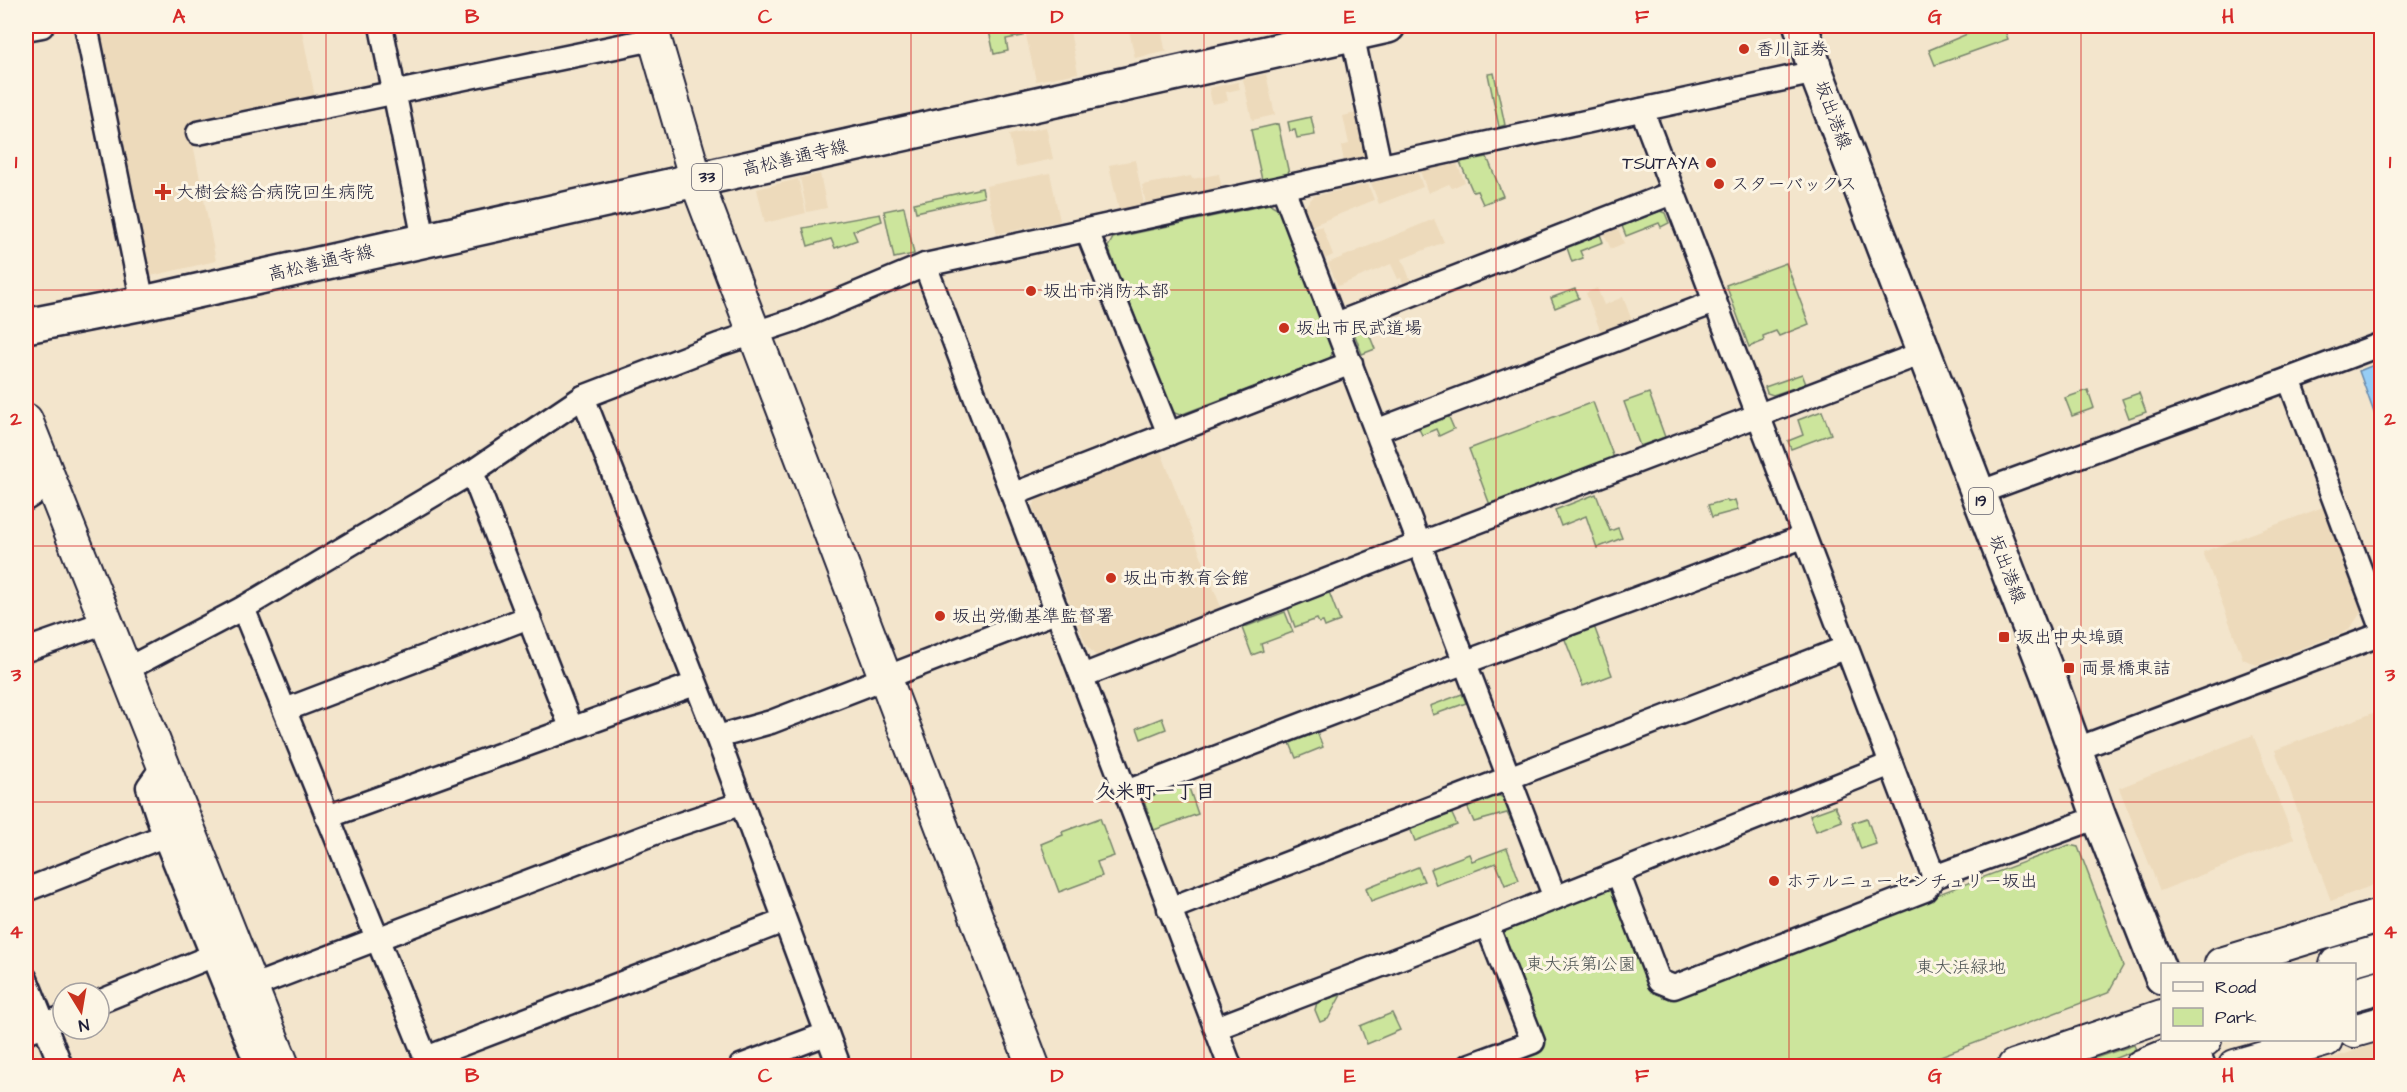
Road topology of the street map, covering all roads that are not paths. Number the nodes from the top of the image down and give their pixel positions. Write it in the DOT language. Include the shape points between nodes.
graph roads {
  1 [pos="42,26"];
  2 [pos="86,26"];
  3 [pos="381,26"];
  4 [pos="1388,26"];
  5 [pos="1801,26"];
  6 [pos="26,29"];
  7 [pos="652,32"];
  8 [pos="1352,33"];
  9 [pos="1816,72"];
  10 [pos="394,93"];
  11 [pos="1642,110"];
  12 [pos="198,133"];
  13 [pos="1380,166"];
  14 [pos="696,180"];
  15 [pos="1283,188"];
  16 [pos="1672,193"];
  17 [pos="1087,231"];
  18 [pos="424,240"];
  19 [pos="925,265"];
  20 [pos="1716,302"];
  21 [pos="143,303"];
  22 [pos="1336,324"];
  23 [pos="26,326"];
  24 [pos="756,333"];
  25 [pos="2382,344"];
  26 [pos="1925,352"];
  27 [pos="1351,363"];
  28 [pos="2289,379"];
  29 [pos="583,397"];
  30 [pos="1759,416"];
  31 [pos="26,420"];
  32 [pos="1377,430"];
  33 [pos="1169,434"];
  34 [pos="472,472"];
  35 [pos="38,491"];
  36 [pos="1978,493"];
  37 [pos="1014,494"];
  38 [pos="1803,537"];
  39 [pos="1419,544"];
  40 [pos="243,608"];
  41 [pos="1058,611"];
  42 [pos="529,617"];
  43 [pos="106,622"];
  44 [pos="2382,628"];
  45 [pos="2382,634"];
  46 [pos="1845,648"];
  47 [pos="26,650"];
  48 [pos="1463,663"];
  49 [pos="125,670"];
  50 [pos="1082,676"];
  51 [pos="885,678"];
  52 [pos="695,684"];
  53 [pos="285,710"];
  54 [pos="571,728"];
  55 [pos="717,737"];
  56 [pos="2074,750"];
  57 [pos="1891,764"];
  58 [pos="163,766"];
  59 [pos="1508,780"];
  60 [pos="1126,792"];
  61 [pos="740,804"];
  62 [pos="327,817"];
  63 [pos="2099,817"];
  64 [pos="164,836"];
  65 [pos="1618,873"];
  66 [pos="1934,877"];
  67 [pos="26,890"];
  68 [pos="1555,898"];
  69 [pos="1169,909"];
  70 [pos="2382,915"];
  71 [pos="784,921"];
  72 [pos="1487,925"];
  73 [pos="379,939"];
  74 [pos="2382,951"];
  75 [pos="212,956"];
  76 [pos="2223,963"];
  77 [pos="2340,963"];
  78 [pos="2161,972"];
  79 [pos="26,979"];
  80 [pos="251,987"];
  81 [pos="2382,987"];
  82 [pos="2356,994"];
  83 [pos="111,997"];
  84 [pos="2161,1017"];
  85 [pos="2382,1023"];
  86 [pos="44,1024"];
  87 [pos="1216,1028"];
  88 [pos="2356,1031"];
  89 [pos="826,1034"];
  90 [pos="2322,1041"];
  91 [pos="2195,1048"];
  92 [pos="427,1062"];
  93 [pos="61,1066"];
  94 [pos="257,1066"];
  95 [pos="283,1066"];
  96 [pos="741,1066"];
  97 [pos="839,1066"];
  98 [pos="1033,1066"];
  99 [pos="1230,1066"];
  100 [pos="1468,1066"];
  101 [pos="2014,1066"];
  102 [pos="2141,1066"];
  103 [pos="2216,1066"];
  104 [pos="2235,1066"];
  1 -- 6 [label="street"];
  2 -- 21 [label="street"];
  3 -- 10 [label="street"];
  4 -- 8 [label="main road, 高松善通寺線 / 33"];
  5 -- 9 [label="main road, 坂出港線 / 19"];
  7 -- 10 [label="street"];
  7 -- 14 [label="street"];
  8 -- 13 [label="street"];
  8 -- 14 [label="main road, 高松善通寺線 / 33"];
  9 -- 11 [label="street"];
  9 -- 26 [label="main road, 坂出港線 / 19"];
  10 -- 12 [label="street"];
  10 -- 18 [label="street"];
  11 -- 13 [label="street"];
  11 -- 16 [label="street"];
  13 -- 15 [label="street"];
  14 -- 18 [label="main road, 高松善通寺線 / 33"];
  14 -- 24 [label="street"];
  15 -- 17 [label="street"];
  15 -- 22 [label="street"];
  16 -- 20 [label="street"];
  16 -- 22 [label="street"];
  17 -- 19 [label="street"];
  17 -- 33 [label="street"];
  18 -- 21 [label="main road, 高松善通寺線 / 33"];
  19 -- 24 [label="street"];
  19 -- 37 [label="street"];
  20 -- 30 [label="street"];
  20 -- 32 [label="street"];
  21 -- 23 [label="main road, 高松善通寺線 / 33"];
  22 -- 27 [label="street"];
  24 -- 29 [label="street"];
  24 -- 51 [label="street"];
  25 -- 28 [label="street"];
  26 -- 30 [label="street"];
  26 -- 36 [label="main road, 坂出港線 / 19"];
  27 -- 32 [label="street"];
  27 -- 33 [label="street"];
  28 -- 36 [label="street"];
  28 -- 44 [label="street"];
  29 -- 34 [label="street"];
  29 -- 52 [label="street"];
  30 -- 38 [label="street"];
  30 -- 39 [label="street"];
  31 -- 35 [label="street"];
  32 -- 39 [label="street"];
  33 -- 37 [label="street"];
  34 -- 40 [label="street"];
  34 -- 42 [label="street"];
  35 -- 43 [label="street"];
  36 -- 56 [label="main road, 坂出港線 / 19"];
  37 -- 41 [label="street"];
  38 -- 46 [label="street"];
  38 -- 48 [label="street"];
  39 -- 48 [label="street"];
  39 -- 50 [label="street"];
  40 -- 49 [label="street"];
  40 -- 53 [label="street"];
  41 -- 50 [label="street"];
  41 -- 51 [label="street"];
  42 -- 53 [label="street"];
  42 -- 54 [label="street"];
  43 -- 47 [label="street"];
  43 -- 49 [label="street"];
  45 -- 56 [label="street"];
  46 -- 57 [label="street"];
  46 -- 59 [label="street"];
  48 -- 59 [label="street"];
  48 -- 60 [label="street"];
  49 -- 58 [label="street"];
  50 -- 60 [label="street"];
  51 -- 55 [label="street" via="771,722"];
  51 -- 98 [label="street"];
  52 -- 54 [label="street"];
  52 -- 55 [label="street"];
  53 -- 62 [label="street"];
  54 -- 62 [label="street"];
  55 -- 61 [label="street"];
  56 -- 63 [label="main road, 坂出港線 / 19"];
  57 -- 65 [label="street"];
  57 -- 66 [label="street"];
  58 -- 64 [label="street" via="148,787"];
  58 -- 80 [label="street"];
  59 -- 68 [label="street"];
  59 -- 69 [label="street"];
  60 -- 69 [label="street"];
  61 -- 71 [label="street"];
  61 -- 73 [label="street"];
  62 -- 73 [label="street"];
  63 -- 66 [label="street"];
  63 -- 78 [label="main road, 坂出港線 / 19"];
  64 -- 67 [label="street"];
  64 -- 75 [label="street"];
  65 -- 66 [label="street" via="1659,981 1674,987 1925,890"];
  65 -- 68 [label="street"];
  68 -- 72 [label="street"];
  69 -- 87 [label="street"];
  70 -- 76 [label="street"];
  71 -- 89 [label="street"];
  71 -- 92 [label="street"];
  72 -- 87 [label="street"];
  72 -- 100 [label="street" via="1533,1042"];
  73 -- 80 [label="street"];
  73 -- 92 [label="street"];
  74 -- 77 [label="street"];
  75 -- 83 [label="street"];
  75 -- 94 [label="street"];
  79 -- 86 [label="street"];
  80 -- 95 [label="street"];
  81 -- 82 [label="street"];
  84 -- 101 [label="street"];
  85 -- 88 [label="street"];
  86 -- 93 [label="street"];
  87 -- 99 [label="street"];
  89 -- 96 [label="street"];
  89 -- 97 [label="street"];
  90 -- 104 [label="street"];
  91 -- 102 [label="street"];
  91 -- 103 [label="street"];
}
